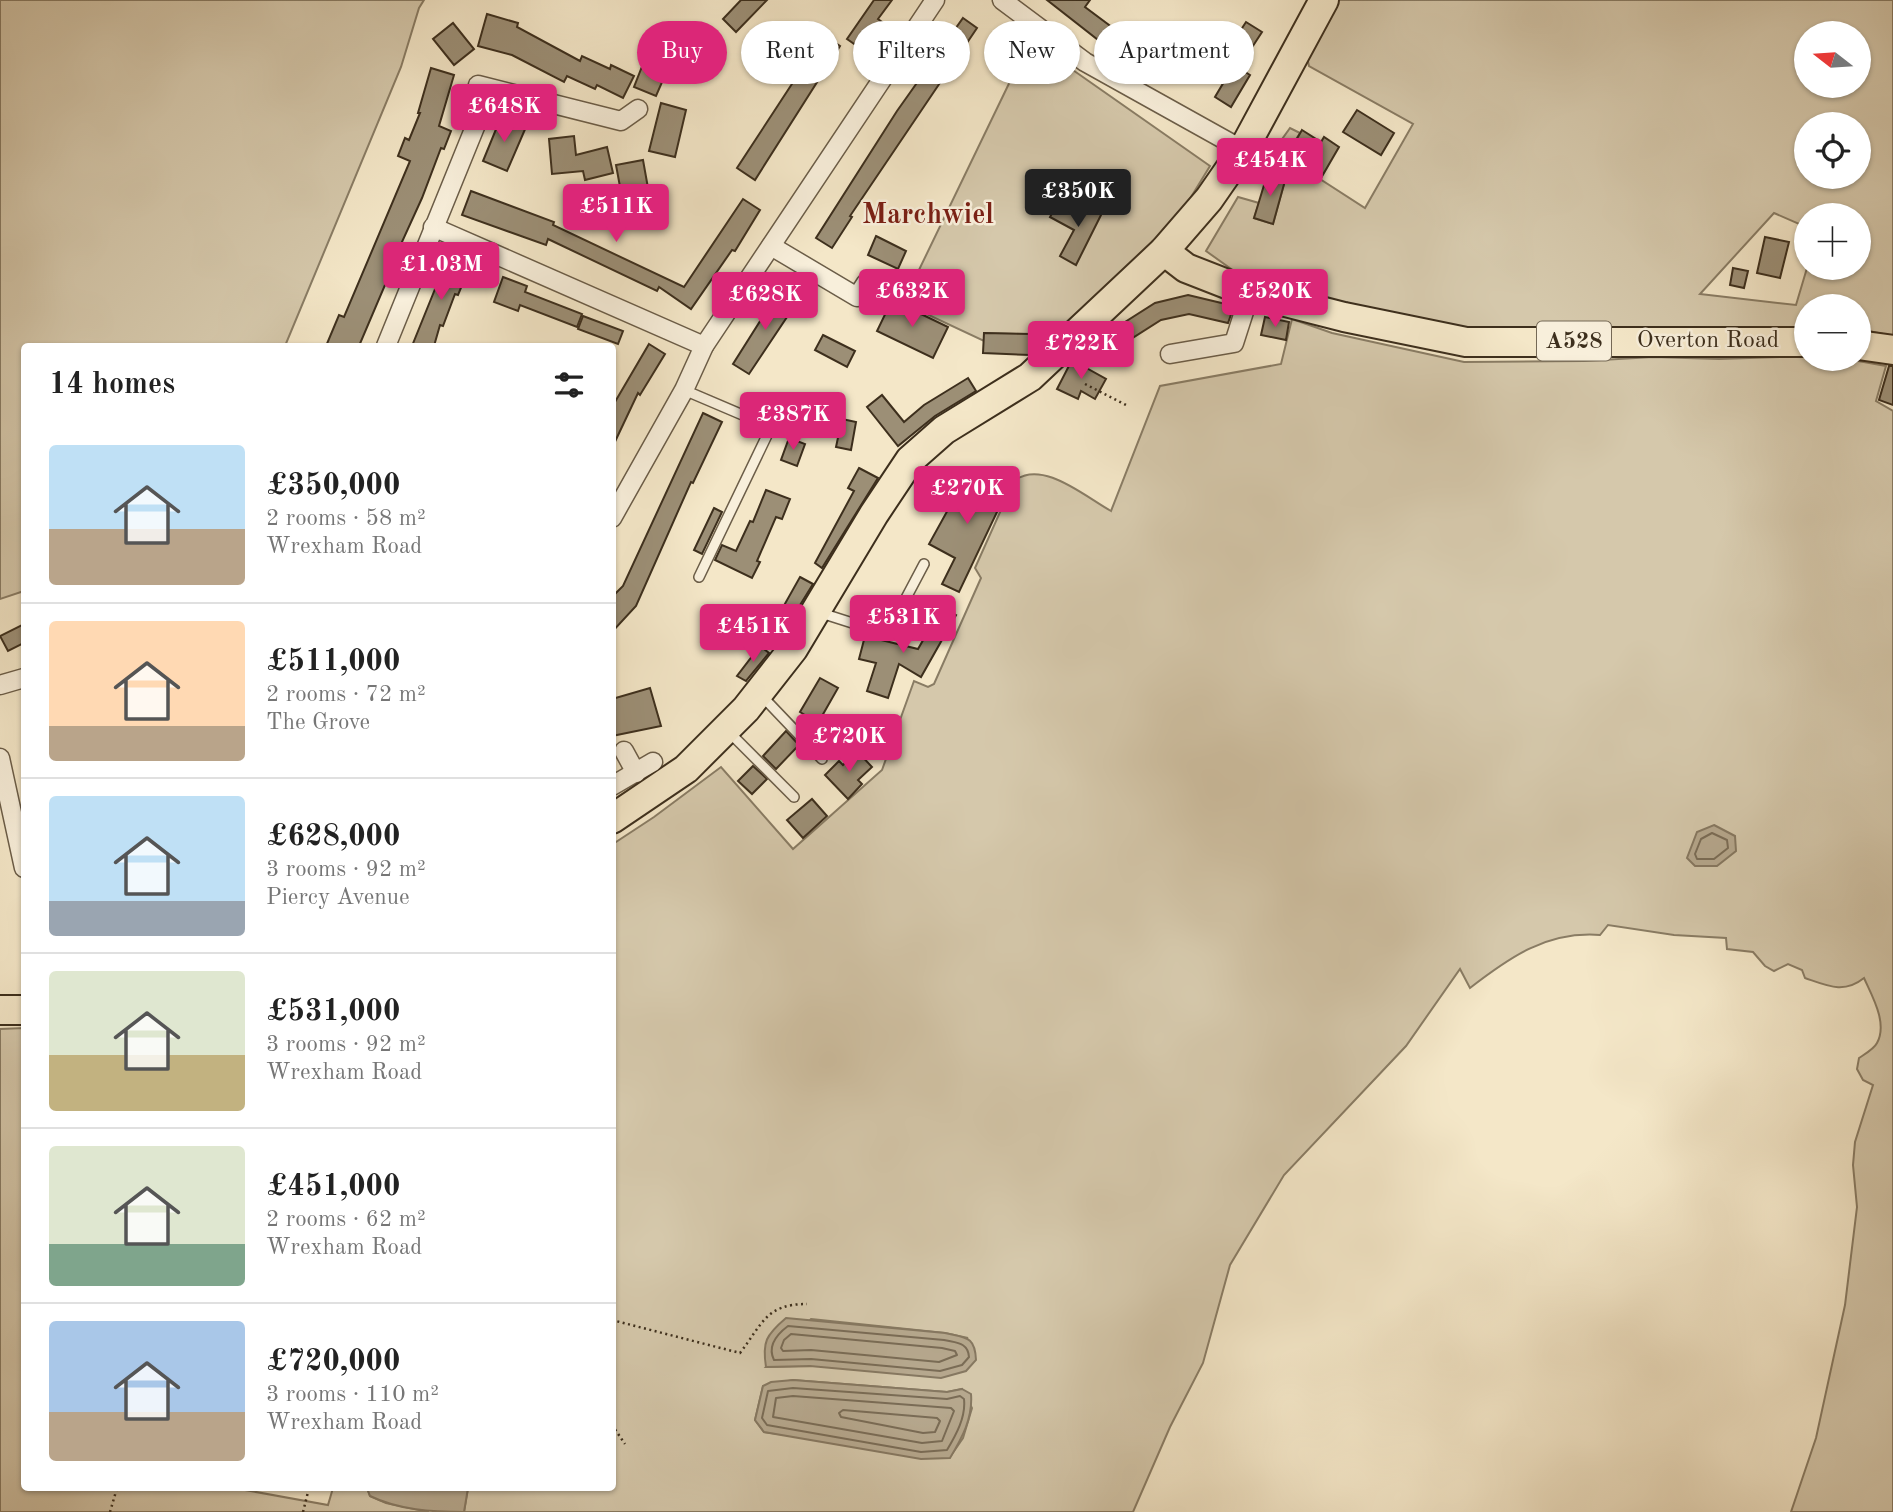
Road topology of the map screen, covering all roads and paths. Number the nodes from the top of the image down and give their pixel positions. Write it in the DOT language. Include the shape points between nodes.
graph roads {
  1 [pos="935,0"];
  2 [pos="1324,0"];
  3 [pos="1009,2"];
  4 [pos="638,109"];
  5 [pos="1243,150"];
  6 [pos="433,227"];
  7 [pos="771,246"];
  8 [pos="1164,251"];
  9 [pos="866,283"];
  10 [pos="1250,293"];
  11 [pos="1090,322"];
  12 [pos="1794,342"];
  13 [pos="387,343"];
  14 [pos="704,346"];
  15 [pos="1871,347"];
  16 [pos="1893,351"];
  17 [pos="1170,354"];
  18 [pos="1119,355"];
  19 [pos="1085,384"];
  20 [pos="684,390"];
  21 [pos="1128,406"];
  22 [pos="771,427"];
  23 [pos="825,431"];
  24 [pos="617,498"];
  25 [pos="924,564"];
  26 [pos="699,577"];
  27 [pos="816,612"];
  28 [pos="21,679"];
  29 [pos="0,685"];
  30 [pos="759,692"];
  31 [pos="726,729"];
  32 [pos="624,751"];
  33 [pos="0,758"];
  34 [pos="822,759"];
  35 [pos="653,762"];
  36 [pos="636,773"];
  37 [pos="616,784"];
  38 [pos="794,797"];
  39 [pos="6,809"];
  40 [pos="616,815"];
  41 [pos="21,858"];
  42 [pos="0,1010"];
  43 [pos="21,1010"];
  44 [pos="807,1304"];
  45 [pos="616,1321"];
  46 [pos="616,1431"];
  47 [pos="625,1444"];
  48 [pos="116,1491"];
  49 [pos="308,1491"];
  50 [pos="110,1512"];
  51 [pos="303,1512"];
  1 -- 7 [label="street"];
  2 -- 5 [label="main road"];
  3 -- 5 [label="street" via="1085,62"];
  4 -- 6 [label="street" via="620,129 484,87"];
  5 -- 8 [label="main road"];
  6 -- 13 [label="street"];
  6 -- 14 [label="street"];
  7 -- 9 [label="street" via="858,297"];
  7 -- 14 [label="street"];
  8 -- 10 [label="main road, Overton Road / A528" via="1186,268"];
  8 -- 11 [label="main road"];
  10 -- 12 [label="main road, Overton Road / A528" via="1466,342"];
  10 -- 17 [label="street" via="1237,349"];
  11 -- 18 [label="lane"];
  11 -- 27 [label="main road" via="1030,377 944,430 910,460"];
  14 -- 20 [label="street"];
  15 -- 16 [label="main road"];
  19 -- 21 [label="path"];
  20 -- 22 [label="lane"];
  20 -- 24 [label="street"];
  22 -- 23 [label="lane"];
  22 -- 26 [label="lane"];
  25 -- 27 [label="lane" via="887,634"];
  27 -- 30 [label="main road"];
  28 -- 29 [label="street"];
  30 -- 31 [label="main road"];
  30 -- 34 [label="lane"];
  31 -- 38 [label="lane"];
  31 -- 40 [label="main road" via="686,769"];
  32 -- 36 [label="street"];
  33 -- 39 [label="street"];
  35 -- 36 [label="street"];
  36 -- 37 [label="street"];
  39 -- 41 [label="street"];
  42 -- 43 [label="main road"];
  44 -- 45 [label="path" via="773,1311 740,1353"];
  46 -- 47 [label="path"];
  48 -- 50 [label="path"];
  49 -- 51 [label="path"];
}
